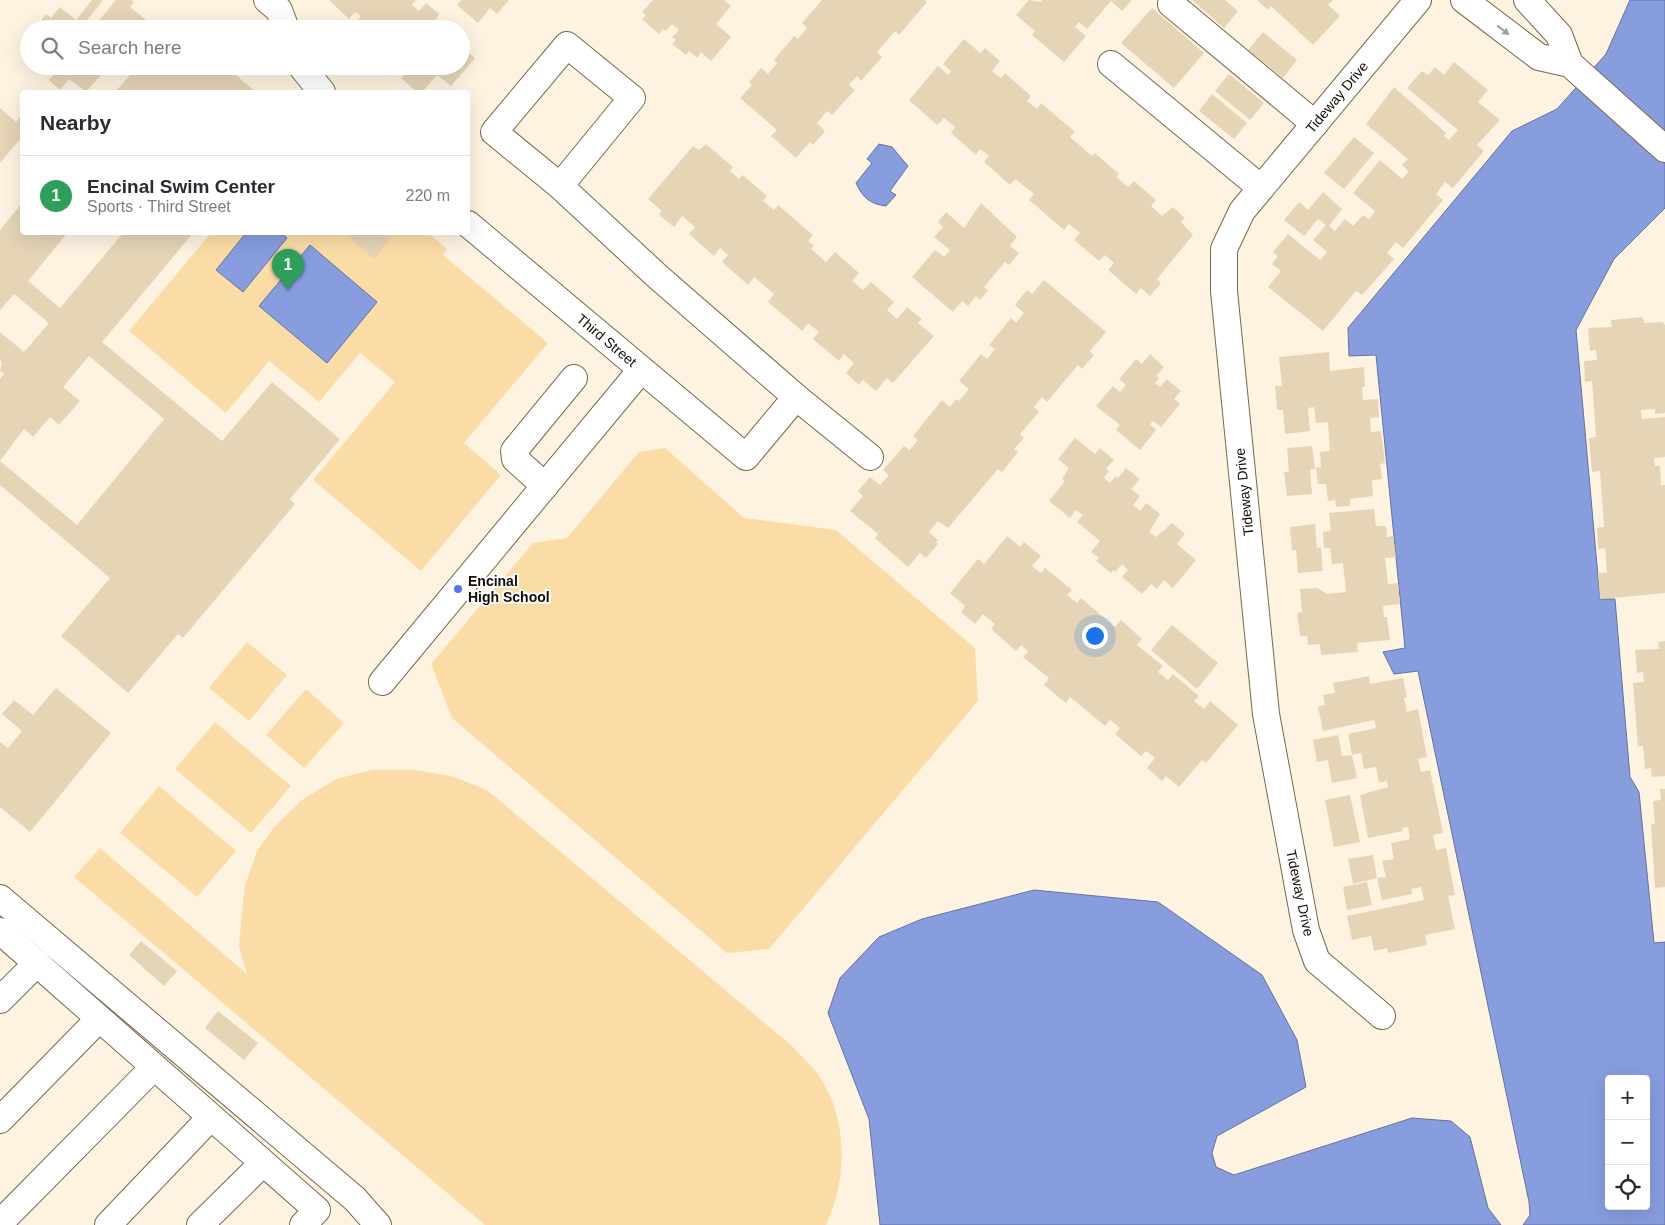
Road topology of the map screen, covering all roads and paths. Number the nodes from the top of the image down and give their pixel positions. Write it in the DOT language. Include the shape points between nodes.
graph roads {
  1 [pos="1418,0"];
  2 [pos="1464,0"];
  3 [pos="1527,0"];
  4 [pos="1171,4"];
  5 [pos="1111,64"];
  6 [pos="1570,64"];
  7 [pos="308,75"];
  8 [pos="320,90"];
  9 [pos="1314,124"];
  10 [pos="1665,149"];
  11 [pos="560,186"];
  12 [pos="1261,188"];
  13 [pos="470,226"];
  14 [pos="641,370"];
  15 [pos="574,378"];
  16 [pos="796,397"];
  17 [pos="870,457"];
  18 [pos="545,486"];
  19 [pos="382,682"];
  20 [pos="0,898"];
  21 [pos="0,931"];
  22 [pos="36,963"];
  23 [pos="0,1000"];
  24 [pos="1382,1016"];
  25 [pos="99,1019"];
  26 [pos="154,1067"];
  27 [pos="211,1117"];
  28 [pos="0,1120"];
  29 [pos="263,1163"];
  30 [pos="0,1223"];
  31 [pos="108,1225"];
  32 [pos="200,1225"];
  33 [pos="303,1225"];
  34 [pos="378,1225"];
  1 -- 9 [label="street, Tideway Drive"];
  2 -- 6 [label="street, one-way" via="1539,57"];
  3 -- 6 [label="street" via="1560,34"];
  4 -- 9 [label="street"];
  5 -- 12 [label="street"];
  6 -- 10 [label="street"];
  7 -- 8 [label="street"];
  9 -- 12 [label="street, Tideway Drive"];
  11 -- 11 [label="street" via="632,98 567,45 494,132"];
  11 -- 16 [label="street" via="650,270"];
  12 -- 24 [label="street, Tideway Drive" via="1242,211 1224,249 1224,291 1266,714 1306,930 1317,961"];
  13 -- 14 [label="street, Third Street"];
  14 -- 16 [label="street, Third Street" via="746,457"];
  14 -- 18 [label="street"];
  15 -- 18 [label="street" via="514,451 516,459"];
  16 -- 17 [label="street"];
  18 -- 19 [label="street"];
  20 -- 34 [label="street" via="355,1199"];
  21 -- 22 [label="street"];
  22 -- 23 [label="street"];
  22 -- 25 [label="street"];
  25 -- 26 [label="street"];
  25 -- 28 [label="street"];
  26 -- 27 [label="street"];
  26 -- 30 [label="street"];
  27 -- 29 [label="street"];
  27 -- 31 [label="street"];
  29 -- 32 [label="street"];
  29 -- 33 [label="street" via="317,1210"];
}
